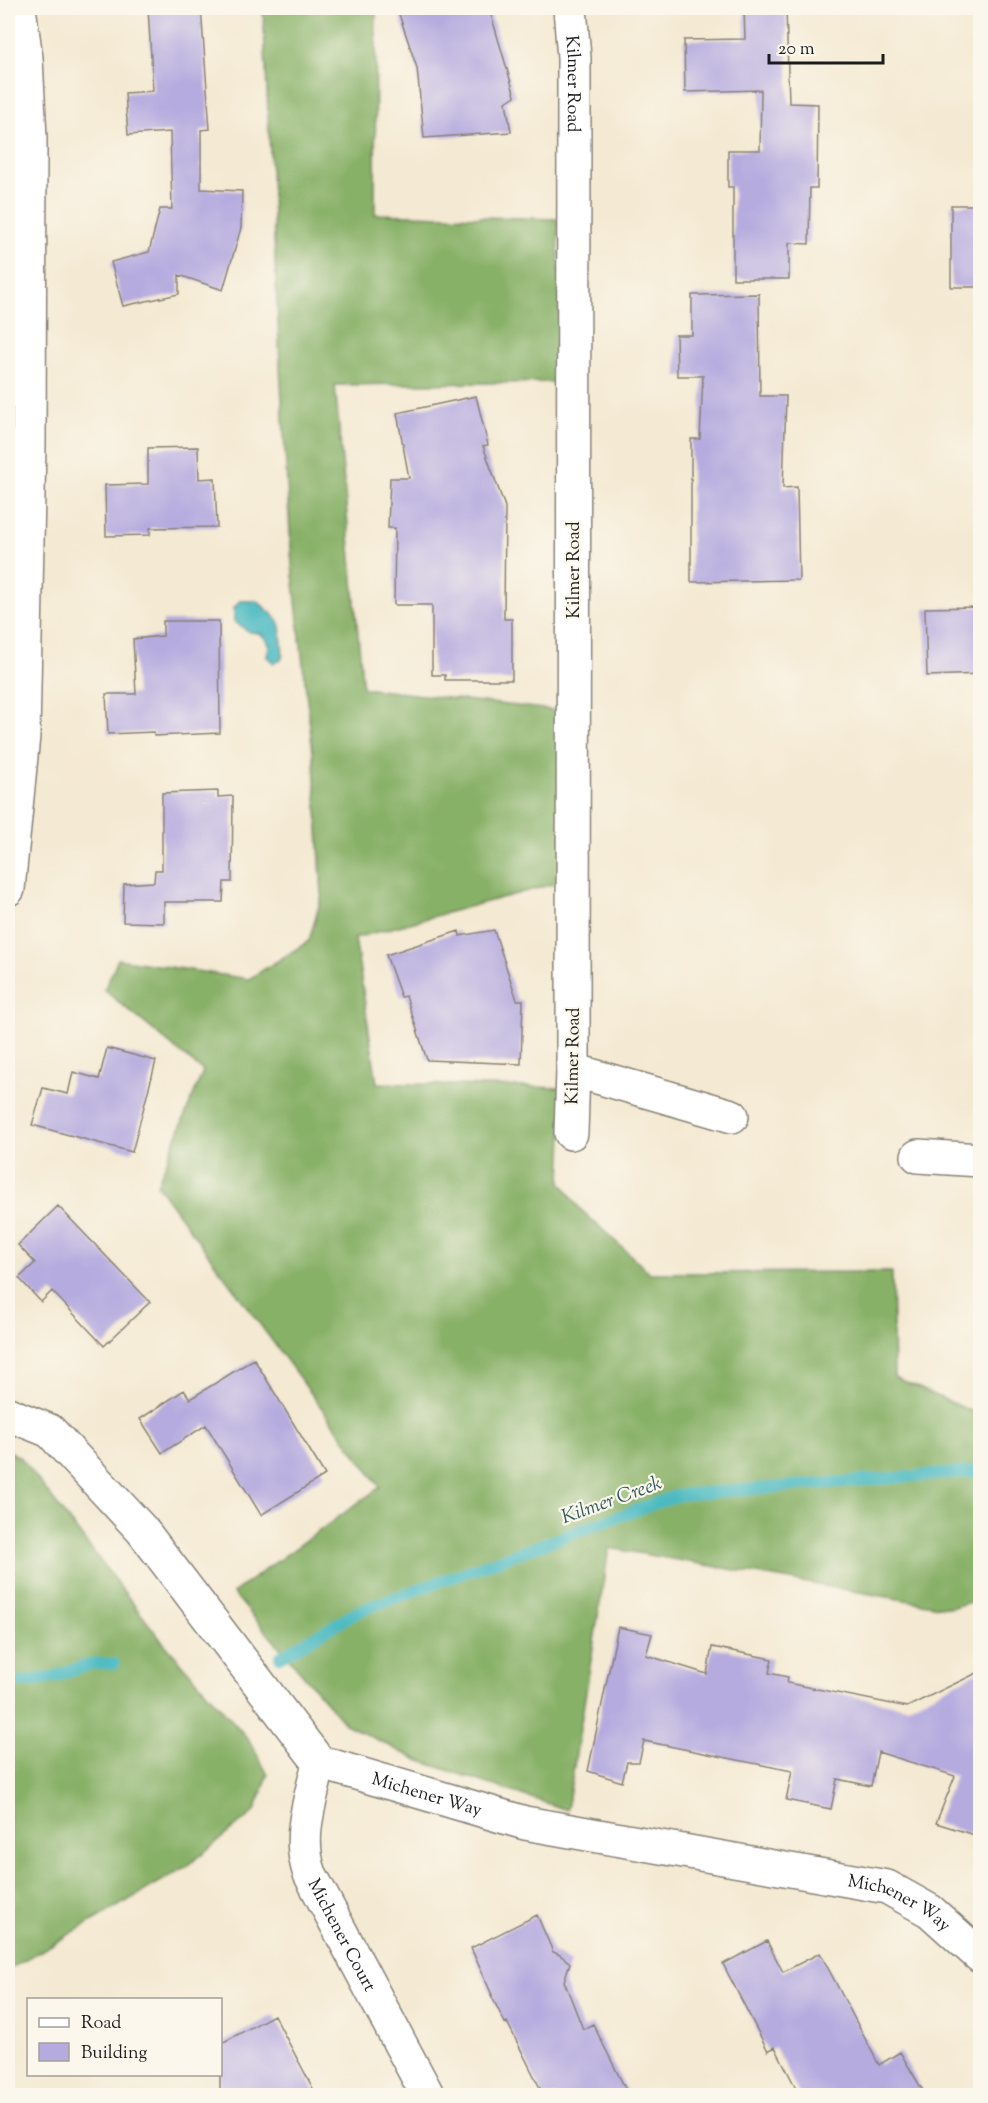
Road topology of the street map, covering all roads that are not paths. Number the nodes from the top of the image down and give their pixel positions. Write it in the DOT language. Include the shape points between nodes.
graph roads {
  1 [pos="19,8"];
  2 [pos="570,8"];
  3 [pos="18,445"];
  4 [pos="8,889"];
  5 [pos="573,1070"];
  6 [pos="732,1116"];
  7 [pos="571,1133"];
  8 [pos="918,1156"];
  9 [pos="981,1160"];
  10 [pos="8,1414"];
  11 [pos="319,1762"];
  12 [pos="981,1956"];
  13 [pos="428,2096"];
  1 -- 3 [label="street" via="30,138"];
  2 -- 5 [label="street, Kilmer Road" via="574,58"];
  3 -- 4 [label="street" via="23,736"];
  5 -- 6 [label="street"];
  5 -- 7 [label="street, Kilmer Road"];
  8 -- 9 [label="street"];
  10 -- 11 [label="street" via="50,1431 141,1530"];
  11 -- 12 [label="street, Michener Way" via="525,1823 887,1887 930,1911"];
  11 -- 13 [label="street, Michener Court" via="303,1834 304,1858"];
}
